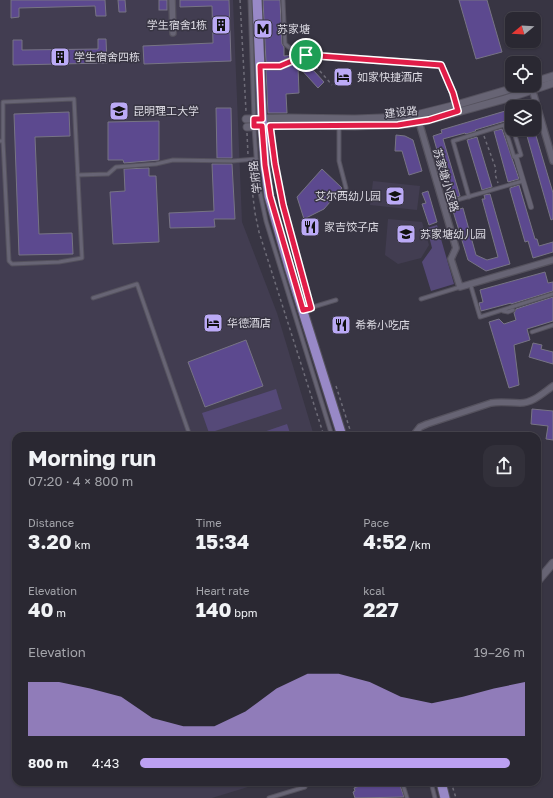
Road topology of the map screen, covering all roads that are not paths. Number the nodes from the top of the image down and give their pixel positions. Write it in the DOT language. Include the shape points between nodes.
graph roads {
  1 [pos="172,0"];
  2 [pos="250,0"];
  3 [pos="257,0"];
  4 [pos="283,0"];
  5 [pos="173,33"];
  6 [pos="306,55"];
  7 [pos="260,66"];
  8 [pos="553,76"];
  9 [pos="541,80"];
  10 [pos="553,83"];
  11 [pos="541,86"];
  12 [pos="505,92"];
  13 [pos="516,92"];
  14 [pos="532,92"];
  15 [pos="457,108"];
  16 [pos="253,122"];
  17 [pos="419,122"];
  18 [pos="504,125"];
  19 [pos="339,126"];
  20 [pos="515,136"];
  21 [pos="2,141"];
  22 [pos="516,157"];
  23 [pos="256,159"];
  24 [pos="553,161"];
  25 [pos="78,175"];
  26 [pos="523,181"];
  27 [pos="346,188"];
  28 [pos="470,197"];
  29 [pos="443,204"];
  30 [pos="531,207"];
  31 [pos="553,260"];
  32 [pos="470,283"];
  33 [pos="460,287"];
  34 [pos="553,294"];
  35 [pos="93,298"];
  36 [pos="421,299"];
  37 [pos="336,300"];
  38 [pos="307,309"];
  39 [pos="513,310"];
  40 [pos="503,311"];
  41 [pos="553,326"];
  42 [pos="532,332"];
  43 [pos="553,386"];
  44 [pos="189,432"];
  45 [pos="331,432"];
  46 [pos="341,432"];
  47 [pos="416,432"];
  48 [pos="553,563"];
  49 [pos="541,577"];
  50 [pos="305,786"];
  51 [pos="403,786"];
  52 [pos="432,786"];
  53 [pos="442,786"];
  54 [pos="269,798"];
  55 [pos="407,798"];
  56 [pos="435,798"];
  57 [pos="445,798"];
  1 -- 5 [label="street"];
  2 -- 16 [label="lane, 学府路"];
  3 -- 7 [label="main road, 学府路"];
  4 -- 6 [label="lane" via="285,44 296,53"];
  6 -- 7 [label="street" via="280,66"];
  6 -- 15 [label="street" via="441,65"];
  7 -- 16 [label="main road, 学府路"];
  8 -- 9 [label="street"];
  10 -- 11 [label="street, 建设路"];
  12 -- 15 [label="street, 建设路"];
  13 -- 15 [label="street, 建设路"];
  14 -- 24 [label="street"];
  15 -- 16 [label="street, 建设路" via="396,118"];
  15 -- 17 [label="street, 建设路"];
  16 -- 19 [label="street, 建设路"];
  16 -- 23 [label="lane, 学府路"];
  16 -- 38 [label="main road, 学府路" via="265,165 275,219"];
  17 -- 19 [label="street, 建设路"];
  17 -- 29 [label="street, 苏家塘小区路"];
  18 -- 22 [label="lane"];
  18 -- 28 [label="lane" via="453,141"];
  19 -- 27 [label="lane" via="339,161"];
  20 -- 22 [label="lane" via="521,155"];
  21 -- 25 [label="lane" via="3,102 74,99"];
  21 -- 25 [label="lane" via="12,264 59,262 82,258"];
  22 -- 26 [label="street"];
  23 -- 25 [label="lane" via="173,160 156,164 116,166 108,174"];
  23 -- 45 [label="lane, 学府路" via="266,221"];
  26 -- 28 [label="lane"];
  26 -- 30 [label="street"];
  28 -- 29 [label="lane"];
  29 -- 33 [label="street, 苏家塘小区路" via="456,248 451,259"];
  31 -- 32 [label="street"];
  32 -- 33 [label="street"];
  32 -- 40 [label="lane" via="480,317"];
  33 -- 36 [label="lane"];
  34 -- 40 [label="lane"];
  35 -- 44 [label="lane" via="137,284"];
  37 -- 38 [label="lane"];
  38 -- 46 [label="main road, 学府路"];
  39 -- 40 [label="lane"];
  41 -- 42 [label="lane"];
  43 -- 47 [label="street" via="528,402 491,402 427,424"];
  48 -- 49 [label="street"];
  50 -- 54 [label="lane"];
  51 -- 55 [label="lane"];
  52 -- 56 [label="lane"];
  53 -- 57 [label="main road"];
}
